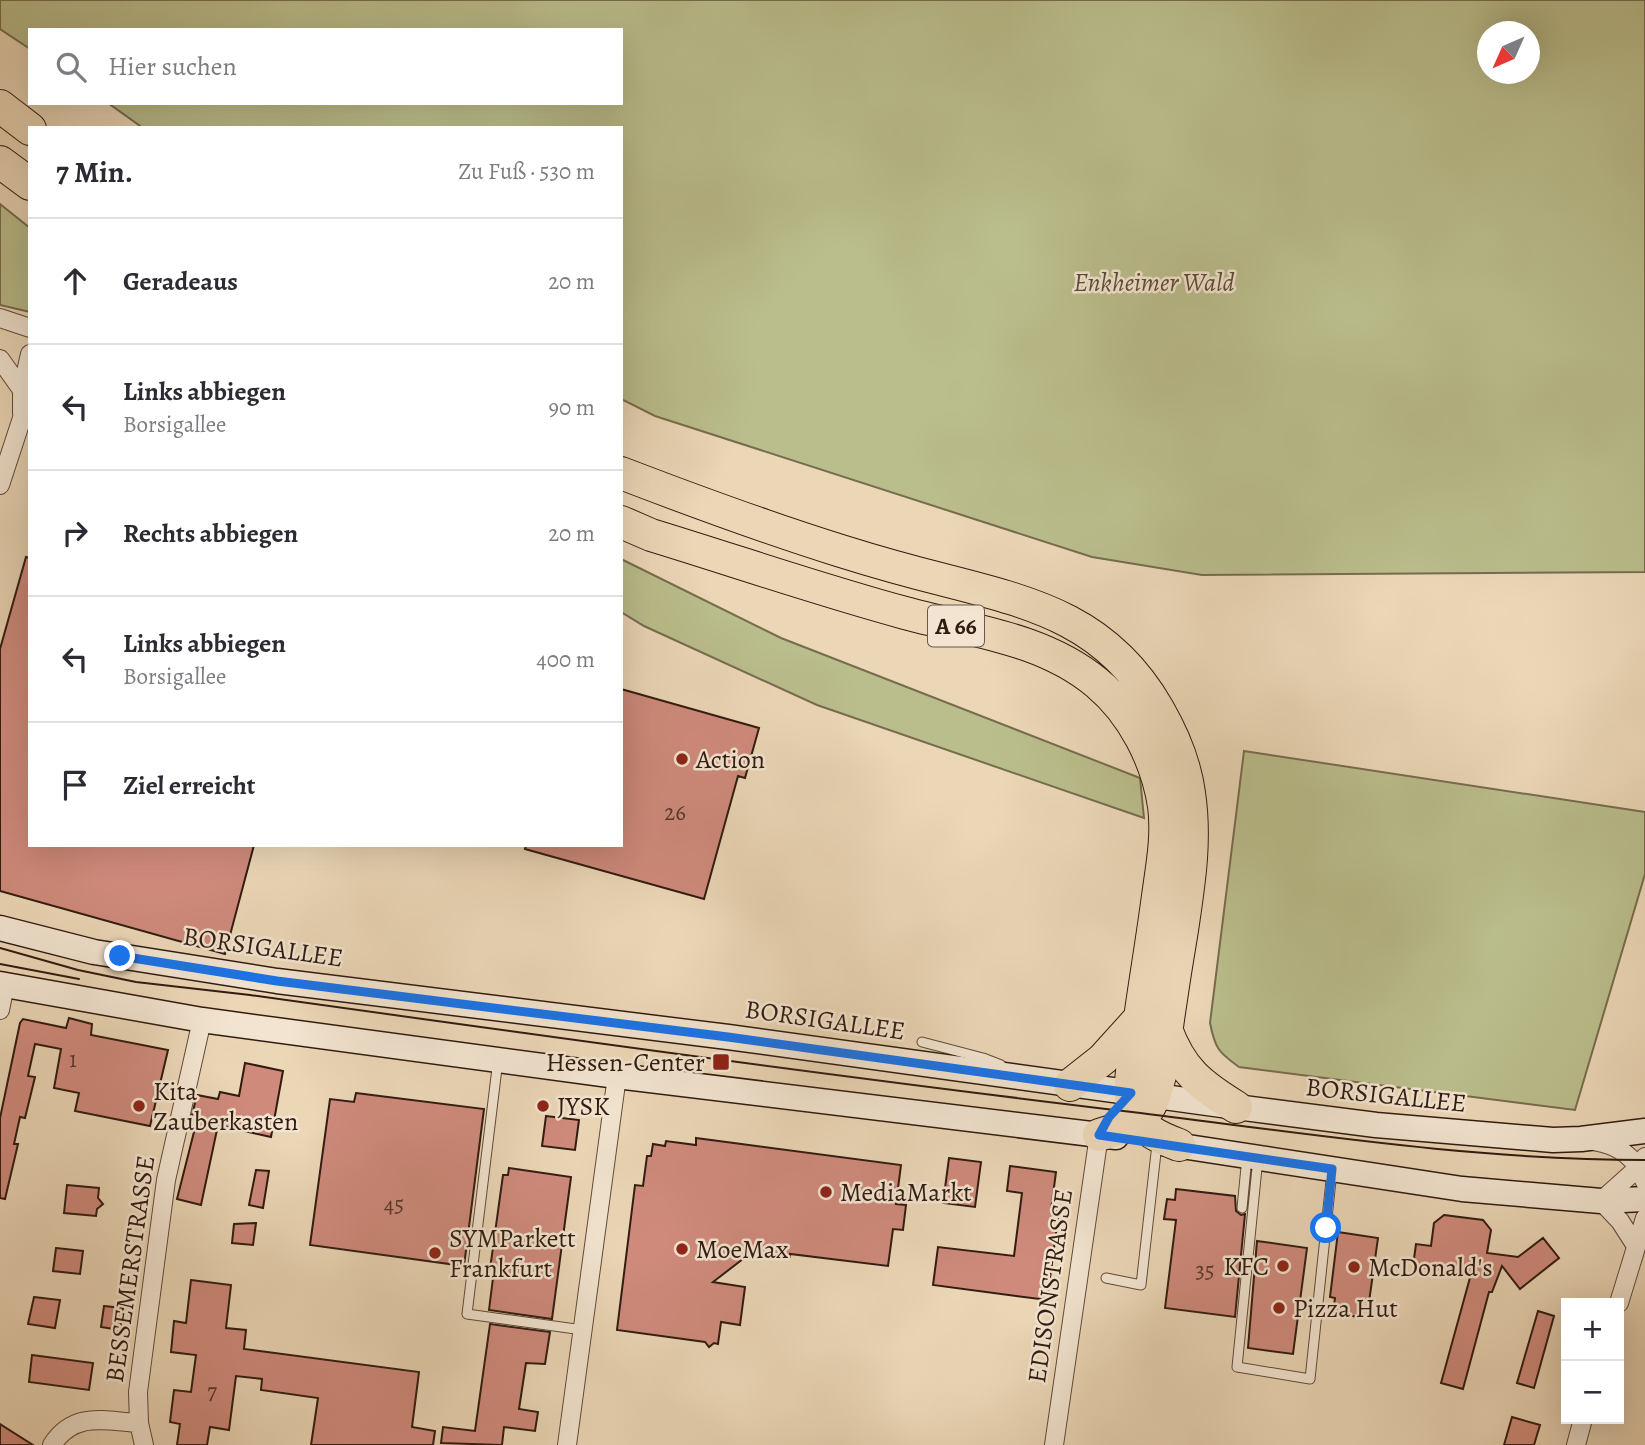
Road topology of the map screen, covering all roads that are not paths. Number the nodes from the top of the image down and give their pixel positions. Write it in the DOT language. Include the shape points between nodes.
graph roads {
  1 [pos="0,106"];
  2 [pos="28,127"];
  3 [pos="0,162"];
  4 [pos="28,183"];
  5 [pos="0,318"];
  6 [pos="28,326"];
  7 [pos="0,359"];
  8 [pos="28,374"];
  9 [pos="25,403"];
  10 [pos="623,474"];
  11 [pos="0,485"];
  12 [pos="623,523"];
  13 [pos="0,919"];
  14 [pos="0,928"];
  15 [pos="73,947"];
  16 [pos="3,984"];
  17 [pos="0,1010"];
  18 [pos="202,1020"];
  19 [pos="1153,1024"];
  20 [pos="922,1042"];
  21 [pos="498,1059"];
  22 [pos="617,1076"];
  23 [pos="1028,1078"];
  24 [pos="1070,1085"];
  25 [pos="1236,1107"];
  26 [pos="1152,1120"];
  27 [pos="1645,1131"];
  28 [pos="1099,1135"];
  29 [pos="1581,1139"];
  30 [pos="1253,1157"];
  31 [pos="1332,1169"];
  32 [pos="1643,1169"];
  33 [pos="1645,1199"];
  34 [pos="1601,1201"];
  35 [pos="1242,1208"];
  36 [pos="1645,1218"];
  37 [pos="1636,1246"];
  38 [pos="1106,1278"];
  39 [pos="1620,1298"];
  40 [pos="583,1330"];
  41 [pos="139,1423"];
  42 [pos="1582,1424"];
  43 [pos="52,1445"];
  44 [pos="144,1445"];
  45 [pos="567,1445"];
  46 [pos="1054,1445"];
  47 [pos="1576,1445"];
  1 -- 2 [label="highway"];
  3 -- 4 [label="highway"];
  5 -- 6 [label="street"];
  7 -- 9 [label="street"];
  8 -- 9 [label="street"];
  9 -- 11 [label="street"];
  10 -- 19 [label="highway, A 66" via="840,551 1038,606 1074,623 1134,673 1169,727 1182,759 1193,854"];
  12 -- 19 [label="highway, A 66" via="903,612 1012,639 1057,656 1098,684 1139,734 1164,808"];
  13 -- 15 [label="street"];
  14 -- 15 [label="main road, BORSIGALLEE"];
  15 -- 23 [label="main road, BORSIGALLEE" via="277,981"];
  16 -- 17 [label="street"];
  16 -- 18 [label="main road"];
  18 -- 21 [label="main road"];
  18 -- 41 [label="street, BESSEMERSTRASSE" via="166,1180 138,1392"];
  19 -- 24 [label="highway"];
  19 -- 25 [label="highway" via="1196,1080"];
  19 -- 26 [label="highway, A 66"];
  20 -- 23 [label="lane" via="983,1058"];
  21 -- 22 [label="main road"];
  21 -- 40 [label="lane" via="467,1314"];
  22 -- 28 [label="main road"];
  22 -- 40 [label="street"];
  23 -- 24 [label="main road, BORSIGALLEE"];
  24 -- 26 [label="main road, BORSIGALLEE"];
  25 -- 26 [label="main road, BORSIGALLEE"];
  25 -- 29 [label="main road, BORSIGALLEE" via="1376,1125"];
  26 -- 28 [label="highway"];
  26 -- 30 [label="main road, BORSIGALLEE"];
  26 -- 38 [label="lane" via="1141,1285"];
  27 -- 29 [label="main road, BORSIGALLEE"];
  28 -- 46 [label="street, EDISONSTRASSE"];
  29 -- 32 [label="street" via="1613,1146"];
  30 -- 31 [label="main road, BORSIGALLEE"];
  30 -- 31 [label="lane" via="1237,1367 1310,1379"];
  30 -- 35 [label="lane"];
  31 -- 34 [label="main road, BORSIGALLEE" via="1462,1189"];
  32 -- 34 [label="street"];
  33 -- 34 [label="main road, BORSIGALLEE"];
  34 -- 37 [label="street"];
  36 -- 37 [label="street"];
  37 -- 39 [label="street"];
  40 -- 45 [label="street"];
  41 -- 43 [label="street" via="80,1421"];
  41 -- 44 [label="street, BESSEMERSTRASSE"];
  42 -- 47 [label="street"];
}
